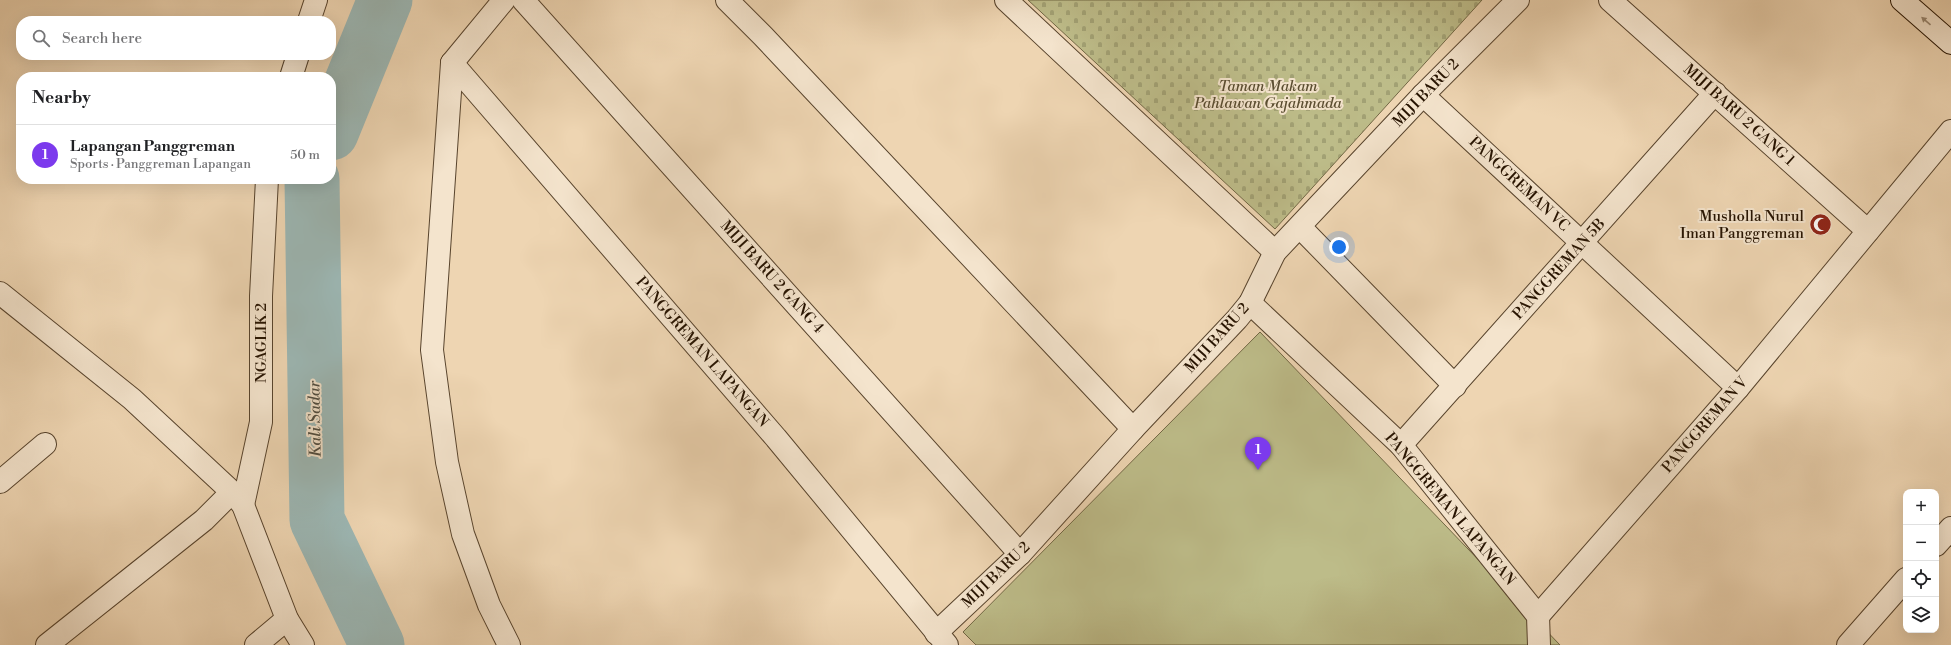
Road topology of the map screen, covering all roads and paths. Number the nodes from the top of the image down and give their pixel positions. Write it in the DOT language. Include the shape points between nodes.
graph roads {
  1 [pos="316,0"];
  2 [pos="504,0"];
  3 [pos="524,0"];
  4 [pos="727,0"];
  5 [pos="1006,0"];
  6 [pos="1518,0"];
  7 [pos="1610,0"];
  8 [pos="1902,0"];
  9 [pos="311,16"];
  10 [pos="1951,43"];
  11 [pos="296,60"];
  12 [pos="452,63"];
  13 [pos="293,72"];
  14 [pos="1715,94"];
  15 [pos="1423,95"];
  16 [pos="1951,131"];
  17 [pos="267,184"];
  18 [pos="1300,227"];
  19 [pos="1868,231"];
  20 [pos="1582,243"];
  21 [pos="1275,252"];
  22 [pos="0,292"];
  23 [pos="1250,303"];
  24 [pos="1455,386"];
  25 [pos="1738,388"];
  26 [pos="1133,429"];
  27 [pos="45,444"];
  28 [pos="1402,445"];
  29 [pos="0,482"];
  30 [pos="237,499"];
  31 [pos="1951,528"];
  32 [pos="1939,542"];
  33 [pos="1020,554"];
  34 [pos="1903,582"];
  35 [pos="1538,616"];
  36 [pos="286,619"];
  37 [pos="942,639"];
  38 [pos="47,645"];
  39 [pos="256,645"];
  40 [pos="303,645"];
  41 [pos="510,645"];
  42 [pos="1539,645"];
  43 [pos="1848,645"];
  1 -- 9 [label="street"];
  2 -- 12 [label="street"];
  3 -- 33 [label="street, MIJI BARU 2 GANG 4"];
  4 -- 26 [label="street"];
  5 -- 21 [label="street"];
  6 -- 15 [label="street, MIJI BARU 2"];
  7 -- 14 [label="street, MIJI BARU 2 GANG 1"];
  10 -- 8 [label="street, one-way"];
  11 -- 13 [label="street"];
  12 -- 37 [label="street, PANGGREMAN LAPANGAN" via="776,438"];
  12 -- 41 [label="street" via="432,350 447,462 463,534 489,605"];
  14 -- 19 [label="street, MIJI BARU 2 GANG 1"];
  14 -- 20 [label="street, PANGGREMAN 5B"];
  15 -- 18 [label="street, MIJI BARU 2"];
  15 -- 20 [label="street, PANGGREMAN VC"];
  16 -- 19 [label="street, PANGGREMAN V"];
  17 -- 30 [label="street, NGAGLIK 2" via="261,296 262,422"];
  18 -- 21 [label="street, MIJI BARU 2"];
  18 -- 24 [label="street"];
  19 -- 25 [label="street, PANGGREMAN V"];
  20 -- 24 [label="street, PANGGREMAN 5B"];
  20 -- 25 [label="street, PANGGREMAN VC"];
  21 -- 23 [label="street, MIJI BARU 2"];
  22 -- 30 [label="street" via="132,399"];
  23 -- 26 [label="street, MIJI BARU 2"];
  23 -- 28 [label="street, PANGGREMAN LAPANGAN"];
  24 -- 28 [label="street, PANGGREMAN 5B"];
  25 -- 35 [label="street, PANGGREMAN V"];
  26 -- 33 [label="street, MIJI BARU 2"];
  27 -- 29 [label="street"];
  28 -- 35 [label="street, PANGGREMAN LAPANGAN"];
  30 -- 36 [label="street"];
  30 -- 38 [label="street" via="204,520"];
  31 -- 32 [label="street"];
  33 -- 37 [label="street, MIJI BARU 2"];
  34 -- 43 [label="street"];
  35 -- 42 [label="street"];
  36 -- 39 [label="street"];
  36 -- 40 [label="street"];
}
